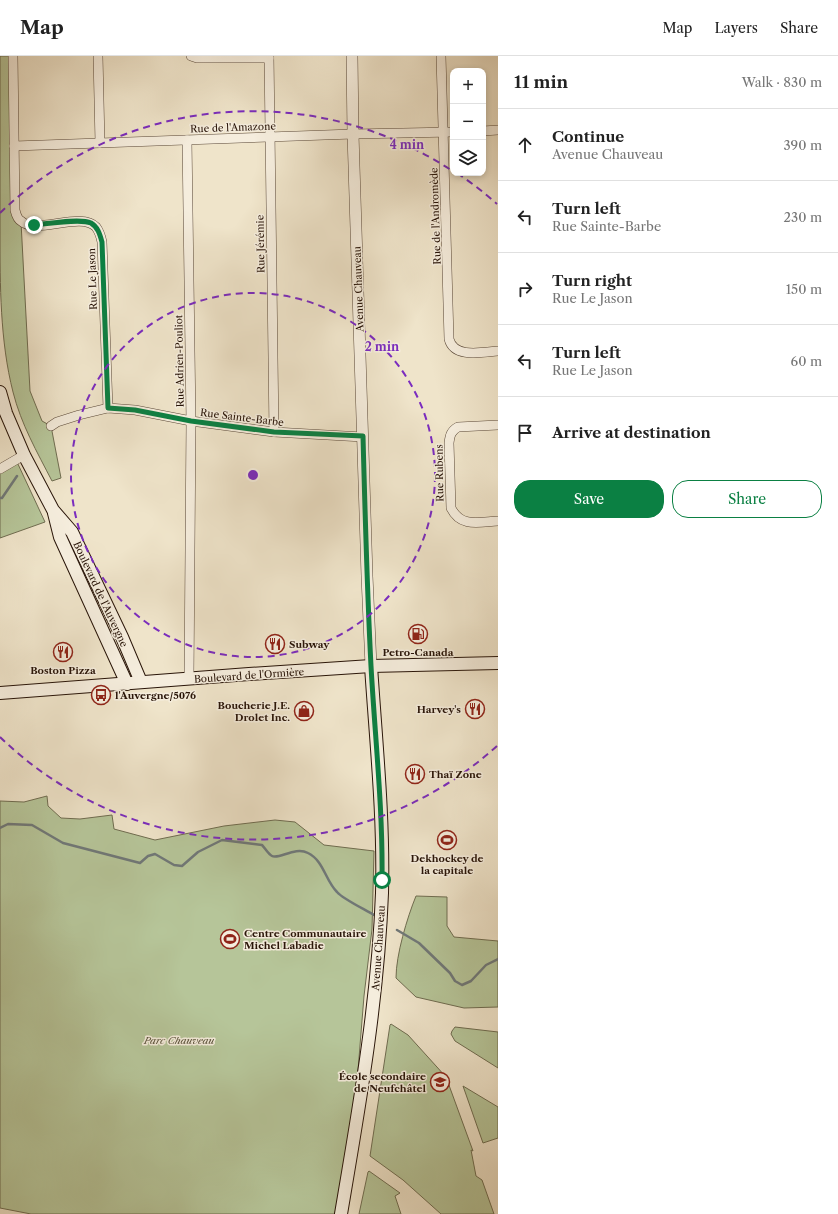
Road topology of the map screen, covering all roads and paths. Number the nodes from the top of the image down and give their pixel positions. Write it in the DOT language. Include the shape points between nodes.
graph roads {
  1 [pos="13,56"];
  2 [pos="98,56"];
  3 [pos="192,56"];
  4 [pos="352,56"];
  5 [pos="441,56"];
  6 [pos="269,57"];
  7 [pos="498,130"];
  8 [pos="486,131"];
  9 [pos="448,132"];
  10 [pos="353,134"];
  11 [pos="270,137"];
  12 [pos="187,140"];
  13 [pos="100,143"];
  14 [pos="14,146"];
  15 [pos="498,351"];
  16 [pos="0,392"];
  17 [pos="108,408"];
  18 [pos="3,413"];
  19 [pos="191,421"];
  20 [pos="498,425"];
  21 [pos="51,426"];
  22 [pos="274,432"];
  23 [pos="363,436"];
  24 [pos="24,455"];
  25 [pos="0,469"];
  26 [pos="53,510"];
  27 [pos="498,521"];
  28 [pos="498,664"];
  29 [pos="371,666"];
  30 [pos="188,678"];
  31 [pos="141,682"];
  32 [pos="127,684"];
  33 [pos="0,693"];
  34 [pos="341,1214"];
  1 -- 14 [label="street"];
  2 -- 13 [label="street"];
  3 -- 6 [label="street"];
  4 -- 10 [label="street, Avenue Chauveau"];
  5 -- 9 [label="street, Rue de l'Andromède"];
  6 -- 11 [label="street, Rue Jérémie"];
  7 -- 8 [label="street"];
  9 -- 10 [label="street, Rue de l'Amazone"];
  9 -- 15 [label="street, Rue de l'Andromède" via="449,339 455,348 465,352"];
  10 -- 11 [label="street, Rue de l'Amazone"];
  10 -- 23 [label="street, Avenue Chauveau"];
  11 -- 12 [label="street, Rue de l'Amazone"];
  11 -- 22 [label="street, Rue Jérémie"];
  12 -- 13 [label="street, Rue de l'Amazone"];
  12 -- 19 [label="street, Rue Adrien-Pouliot"];
  13 -- 14 [label="street, Rue de l'Amazone"];
  14 -- 17 [label="street, Rue Le Jason" via="15,210 21,222 34,225 82,221 91,223 100,235"];
  16 -- 18 [label="main road, Boulevard de l'Auvergne"];
  17 -- 19 [label="street, Rue Sainte-Barbe" via="135,410"];
  17 -- 21 [label="street, Rue Sainte-Barbe" via="79,414"];
  18 -- 24 [label="main road, Boulevard de l'Auvergne"];
  19 -- 22 [label="street, Rue Sainte-Barbe"];
  19 -- 30 [label="street, Rue Adrien-Pouliot"];
  20 -- 27 [label="street, Rue Rubens" via="458,427 450,435 449,443 452,511 462,521"];
  22 -- 23 [label="street, Rue Sainte-Barbe"];
  23 -- 29 [label="street, Avenue Chauveau"];
  24 -- 25 [label="street"];
  24 -- 26 [label="main road, Boulevard de l'Auvergne"];
  26 -- 31 [label="main road, Boulevard de l'Auvergne" via="72,532"];
  26 -- 32 [label="main road, Boulevard de l'Auvergne" via="60,537"];
  28 -- 29 [label="main road, Boulevard de l'Ormière"];
  29 -- 30 [label="main road, Boulevard de l'Ormière"];
  29 -- 34 [label="main road, Avenue Chauveau" via="381,814 382,892 373,1010"];
  30 -- 31 [label="main road, Boulevard de l'Ormière"];
  31 -- 32 [label="main road, Boulevard de l'Ormière"];
  32 -- 33 [label="main road, Boulevard de l'Ormière"];
}
